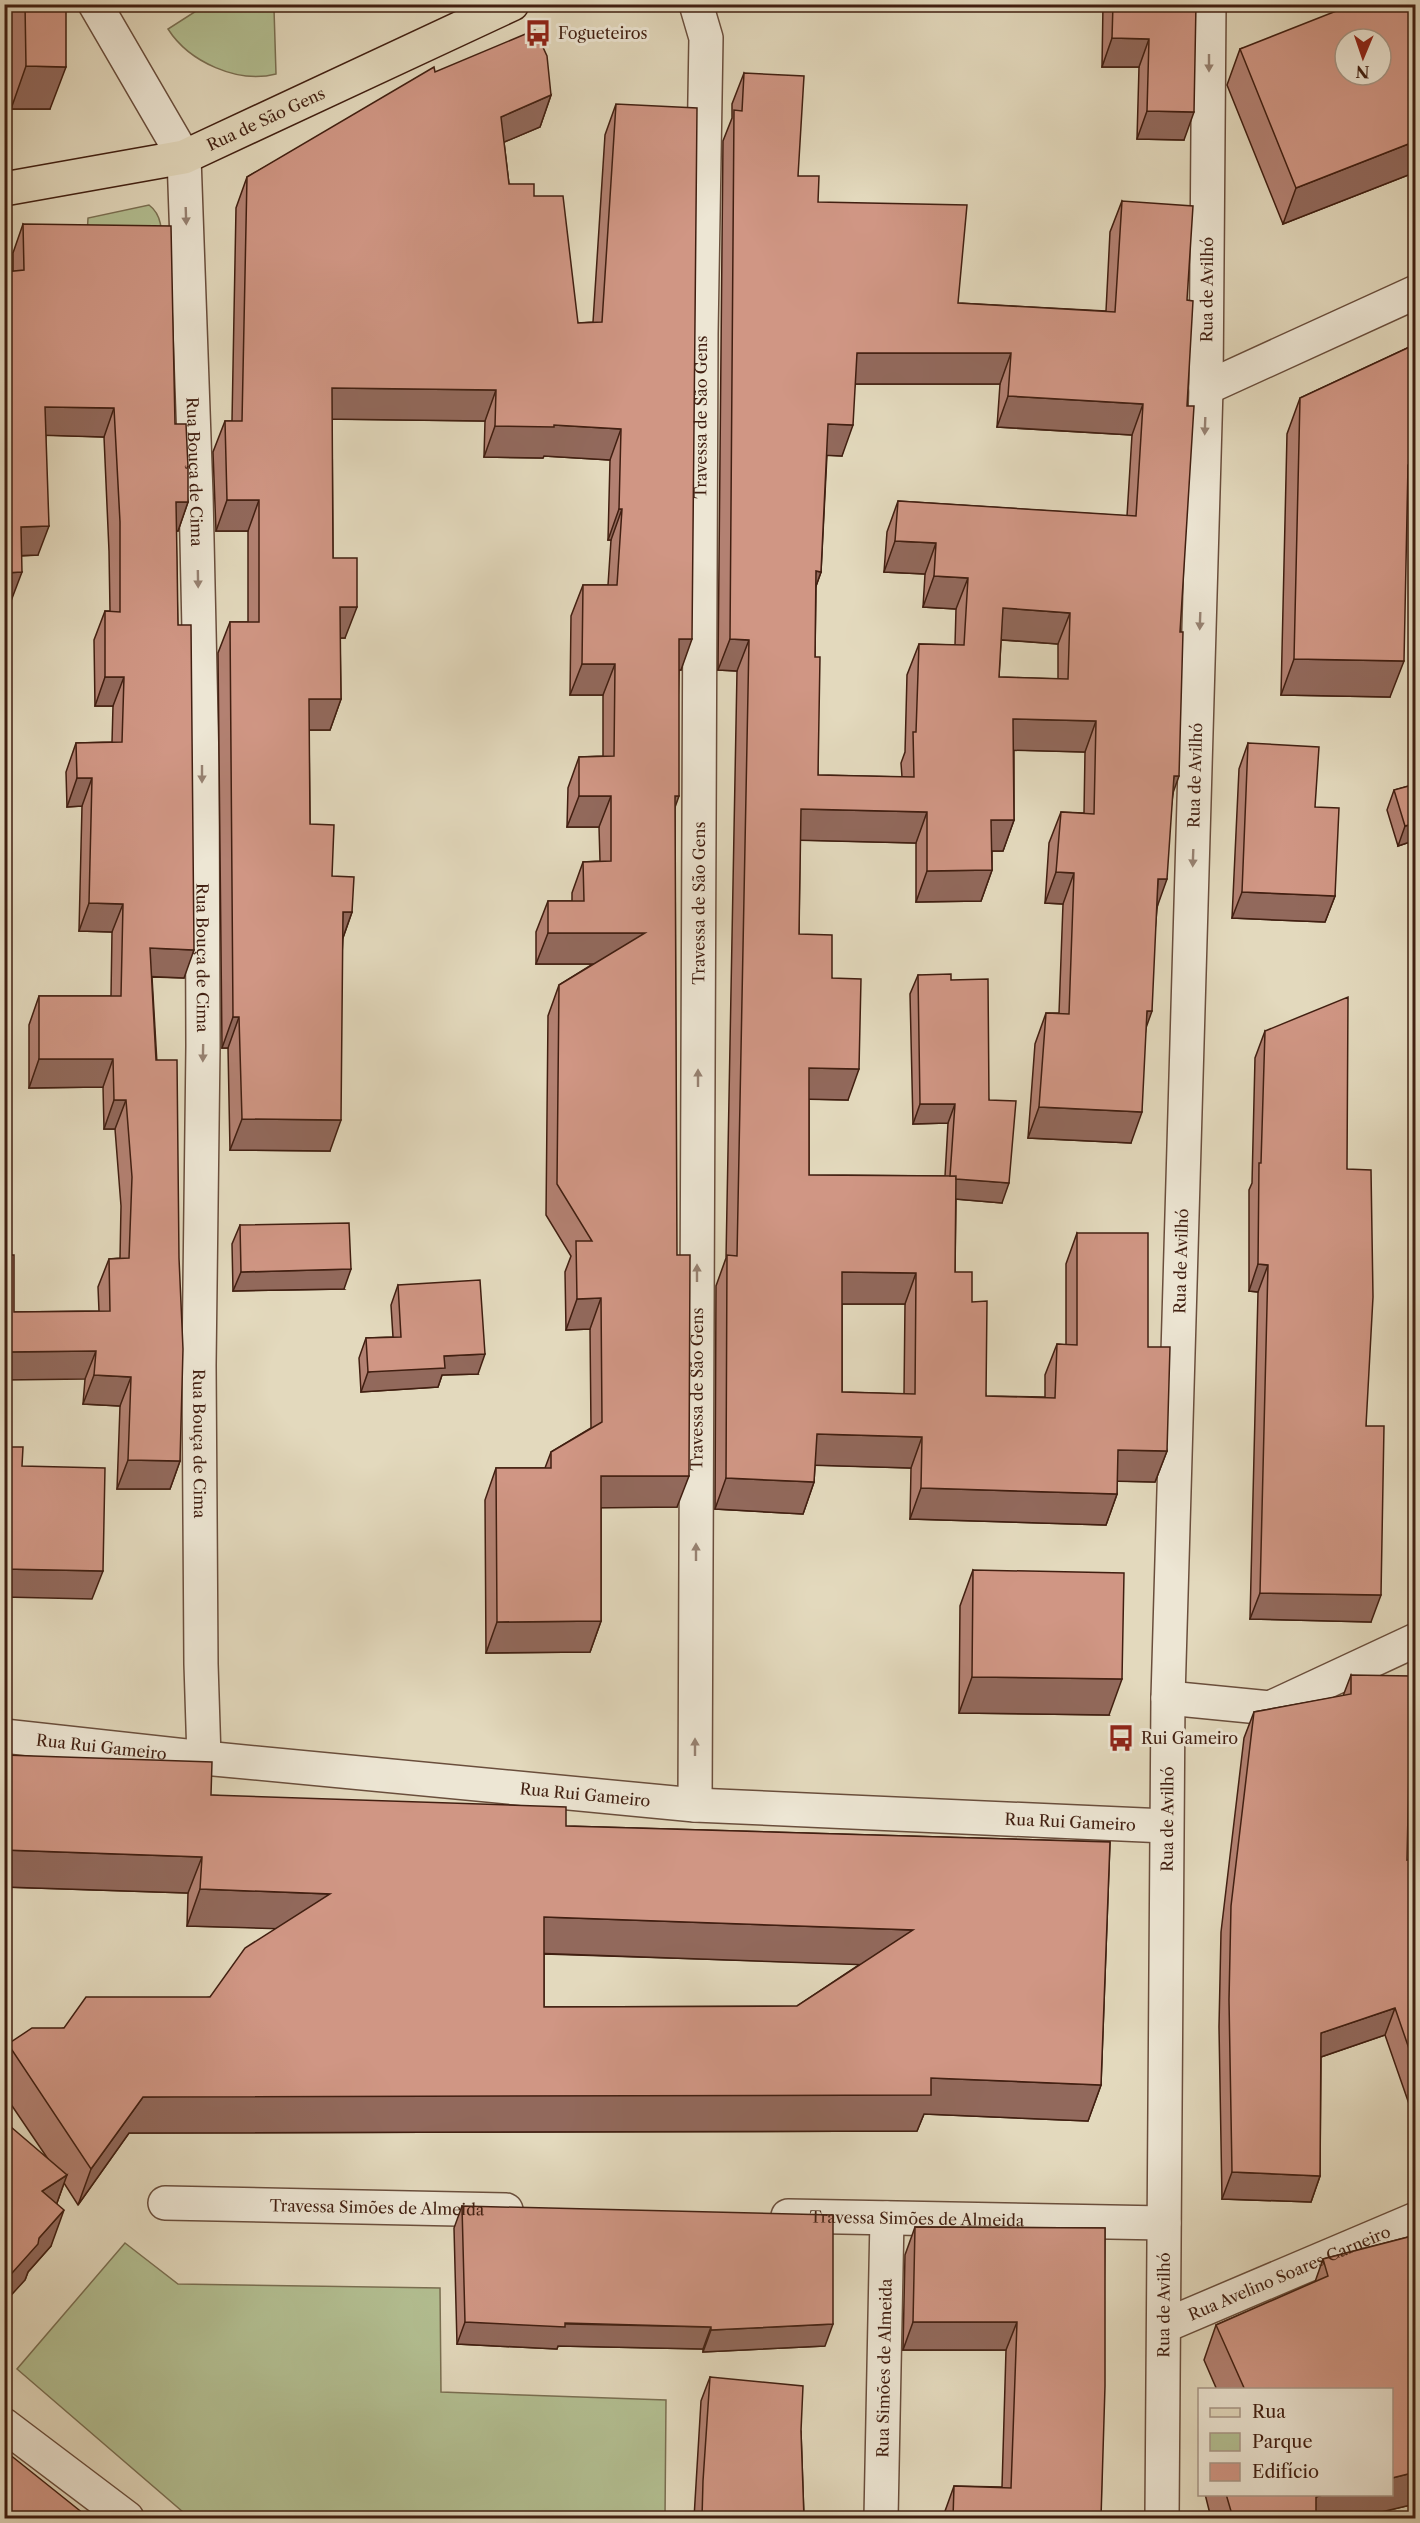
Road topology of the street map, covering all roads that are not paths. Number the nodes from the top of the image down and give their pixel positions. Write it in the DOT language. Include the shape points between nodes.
graph roads {
  1 [pos="95,4"];
  2 [pos="512,4"];
  3 [pos="696,4"];
  4 [pos="1209,4"];
  5 [pos="184,158"];
  6 [pos="4,189"];
  7 [pos="1416,292"];
  8 [pos="1206,387"];
  9 [pos="1416,1640"];
  10 [pos="1168,1698"];
  11 [pos="4,1736"];
  12 [pos="204,1758"];
  13 [pos="695,1805"];
  14 [pos="1166,1826"];
  15 [pos="165,2203"];
  16 [pos="530,2211"];
  17 [pos="756,2215"];
  18 [pos="887,2218"];
  19 [pos="1416,2219"];
  20 [pos="1164,2223"];
  21 [pos="1164,2326"];
  22 [pos="4,2425"];
  23 [pos="128,2518"];
  24 [pos="881,2518"];
  25 [pos="1162,2518"];
  1 -- 5 [label="street"];
  2 -- 5 [label="main road, Rua de São Gens"];
  13 -- 3 [label="street, Travessa de São Gens, one-way" via="701,334 706,38"];
  4 -- 8 [label="street, Rua de Avilhó, one-way"];
  5 -- 6 [label="main road, Rua de São Gens"];
  5 -- 12 [label="street, Rua Bouça de Cima, one-way" via="202,765 199,1365"];
  7 -- 8 [label="street"];
  8 -- 10 [label="street, Rua de Avilhó, one-way"];
  9 -- 10 [label="street" via="1270,1708"];
  10 -- 14 [label="street, Rua de Avilhó"];
  11 -- 12 [label="street, Rua Rui Gameiro"];
  12 -- 13 [label="street, Rua Rui Gameiro"];
  13 -- 14 [label="street, Rua Rui Gameiro"];
  14 -- 20 [label="street, Rua de Avilhó"];
  15 -- 16 [label="street, Travessa Simões de Almeida"];
  17 -- 18 [label="street, Travessa Simões de Almeida"];
  18 -- 20 [label="street, Travessa Simões de Almeida"];
  18 -- 24 [label="street, Rua Simões de Almeida"];
  19 -- 21 [label="street, Rua Avelino Soares Carneiro"];
  20 -- 21 [label="street, Rua de Avilhó"];
  21 -- 25 [label="street, Rua de Avilhó"];
  22 -- 23 [label="street"];
}
